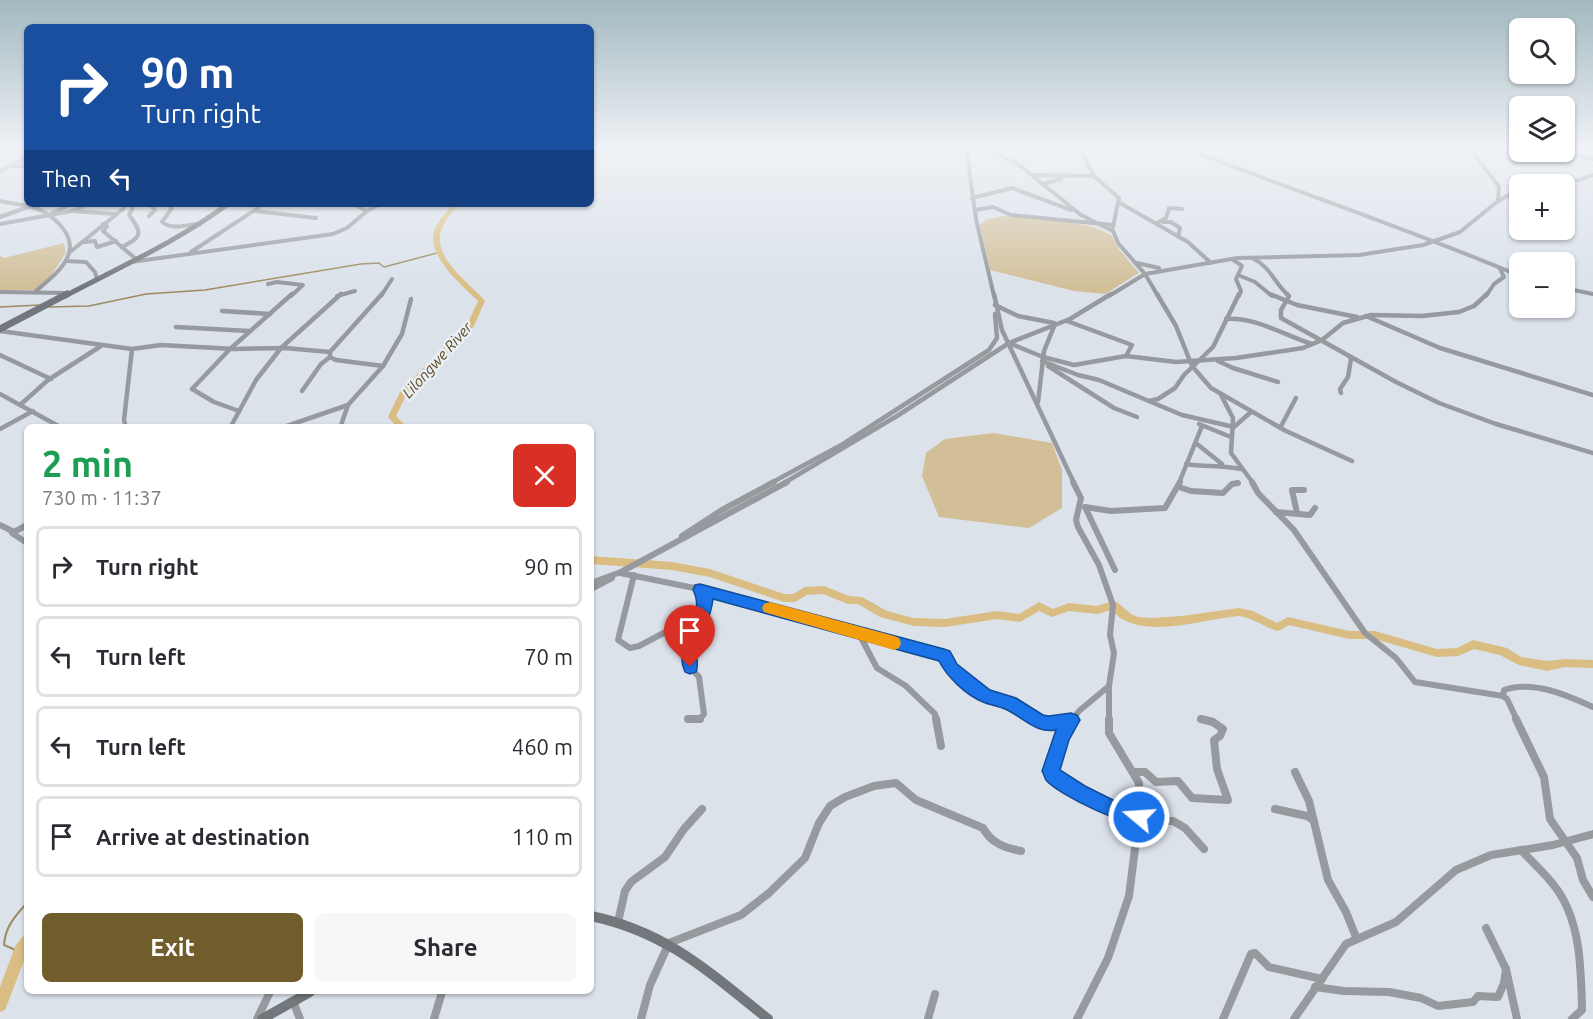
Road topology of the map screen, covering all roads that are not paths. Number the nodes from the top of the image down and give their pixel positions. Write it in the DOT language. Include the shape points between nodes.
graph roads {
  1 [pos="972,195"];
  2 [pos="990,195"];
  3 [pos="1031,195"];
  4 [pos="1056,195"];
  5 [pos="1115,195"];
  6 [pos="1305,195"];
  7 [pos="1498,195"];
  8 [pos="1509,195"];
  9 [pos="972,198"];
  10 [pos="0,201"];
  11 [pos="1498,201"];
  12 [pos="1120,203"];
  13 [pos="24,204"];
  14 [pos="28,207"];
  15 [pos="37,207"];
  16 [pos="66,207"];
  17 [pos="82,207"];
  18 [pos="123,207"];
  19 [pos="133,207"];
  20 [pos="152,207"];
  21 [pos="171,207"];
  22 [pos="224,207"];
  23 [pos="258,207"];
  24 [pos="359,207"];
  25 [pos="374,207"];
  26 [pos="1182,209"];
  27 [pos="255,210"];
  28 [pos="975,210"];
  29 [pos="120,211"];
  30 [pos="367,211"];
  31 [pos="69,212"];
  32 [pos="115,214"];
  33 [pos="49,215"];
  34 [pos="1081,215"];
  35 [pos="149,216"];
  36 [pos="0,217"];
  37 [pos="316,218"];
  38 [pos="1159,222"];
  39 [pos="0,224"];
  40 [pos="103,224"];
  41 [pos="200,224"];
  42 [pos="1099,224"];
  43 [pos="1113,225"];
  44 [pos="1113,231"];
  45 [pos="1178,237"];
  46 [pos="116,241"];
  47 [pos="84,242"];
  48 [pos="1436,242"];
  49 [pos="122,248"];
  50 [pos="70,252"];
  51 [pos="190,253"];
  52 [pos="1252,257"];
  53 [pos="136,259"];
  54 [pos="1232,259"];
  55 [pos="66,261"];
  56 [pos="129,262"];
  57 [pos="1135,262"];
  58 [pos="1212,263"];
  59 [pos="1500,268"];
  60 [pos="1167,269"];
  61 [pos="1509,272"];
  62 [pos="1145,274"];
  63 [pos="1238,275"];
  64 [pos="1504,277"];
  65 [pos="1509,277"];
  66 [pos="98,279"];
  67 [pos="392,279"];
  68 [pos="268,284"];
  69 [pos="1575,290"];
  70 [pos="36,291"];
  71 [pos="354,291"];
  72 [pos="0,292"];
  73 [pos="68,293"];
  74 [pos="1593,294"];
  75 [pos="411,299"];
  76 [pos="1285,301"];
  77 [pos="995,306"];
  78 [pos="222,310"];
  79 [pos="270,314"];
  80 [pos="1366,316"];
  81 [pos="1359,318"];
  82 [pos="1225,319"];
  83 [pos="1066,321"];
  84 [pos="1056,323"];
  85 [pos="176,327"];
  86 [pos="0,330"];
  87 [pos="249,331"];
  88 [pos="1322,340"];
  89 [pos="1009,343"];
  90 [pos="1312,344"];
  91 [pos="101,346"];
  92 [pos="281,348"];
  93 [pos="132,349"];
  94 [pos="230,349"];
  95 [pos="330,354"];
  96 [pos="0,355"];
  97 [pos="1349,356"];
  98 [pos="1126,357"];
  99 [pos="1042,359"];
  100 [pos="1217,360"];
  101 [pos="1196,361"];
  102 [pos="1191,364"];
  103 [pos="383,366"];
  104 [pos="51,379"];
  105 [pos="1278,382"];
  106 [pos="302,391"];
  107 [pos="1341,393"];
  108 [pos="0,394"];
  109 [pos="1221,395"];
  110 [pos="1593,395"];
  111 [pos="1296,398"];
  112 [pos="1147,401"];
  113 [pos="20,405"];
  114 [pos="348,405"];
  115 [pos="1039,405"];
  116 [pos="33,411"];
  117 [pos="239,411"];
  118 [pos="1251,412"];
  119 [pos="1137,417"];
  120 [pos="1195,419"];
  121 [pos="55,424"];
  122 [pos="125,424"];
  123 [pos="232,424"];
  124 [pos="293,424"];
  125 [pos="341,424"];
  126 [pos="1202,426"];
  127 [pos="1234,427"];
  128 [pos="1280,428"];
  129 [pos="0,429"];
  130 [pos="1231,437"];
  131 [pos="1197,444"];
  132 [pos="1593,453"];
  133 [pos="1352,460"];
  134 [pos="1186,464"];
  135 [pos="1223,465"];
  136 [pos="1241,470"];
  137 [pos="1238,483"];
  138 [pos="1179,487"];
  139 [pos="1304,490"];
  140 [pos="1081,498"];
  141 [pos="1085,507"];
  142 [pos="1315,508"];
  143 [pos="1276,512"];
  144 [pos="1297,513"];
  145 [pos="0,525"];
  146 [pos="24,526"];
  147 [pos="10,532"];
  148 [pos="24,541"];
  149 [pos="650,555"];
  150 [pos="1115,570"];
  151 [pos="621,572"];
  152 [pos="634,575"];
  153 [pos="594,582"];
  154 [pos="594,587"];
  155 [pos="700,590"];
  156 [pos="703,605"];
  157 [pos="858,632"];
  158 [pos="1108,686"];
  159 [pos="1503,696"];
  160 [pos="1593,707"];
  161 [pos="688,719"];
  162 [pos="1201,719"];
  163 [pos="1071,720"];
  164 [pos="941,746"];
  165 [pos="1134,772"];
  166 [pos="1295,772"];
  167 [pos="702,809"];
  168 [pos="1275,809"];
  169 [pos="1139,817"];
  170 [pos="1313,820"];
  171 [pos="1593,834"];
  172 [pos="1567,841"];
  173 [pos="1204,849"];
  174 [pos="1521,850"];
  175 [pos="1021,851"];
  176 [pos="1593,897"];
  177 [pos="594,917"];
  178 [pos="618,922"];
  179 [pos="1486,928"];
  180 [pos="1356,937"];
  181 [pos="669,943"];
  182 [pos="1506,969"];
  183 [pos="1322,979"];
  184 [pos="1315,987"];
  185 [pos="269,994"];
  186 [pos="306,994"];
  187 [pos="441,994"];
  188 [pos="935,994"];
  189 [pos="293,1001"];
  190 [pos="260,1019"];
  191 [pos="300,1019"];
  192 [pos="434,1019"];
  193 [pos="641,1019"];
  194 [pos="768,1019"];
  195 [pos="928,1019"];
  196 [pos="1077,1019"];
  197 [pos="1223,1019"];
  198 [pos="1294,1019"];
  199 [pos="1517,1019"];
  200 [pos="1572,1019"];
  1 -- 9 [label="street"];
  2 -- 9 [label="street"];
  3 -- 34 [label="street"];
  4 -- 34 [label="street"];
  5 -- 12 [label="street"];
  6 -- 48 [label="street"];
  7 -- 11 [label="street"];
  8 -- 11 [label="street"];
  9 -- 28 [label="street"];
  10 -- 13 [label="street"];
  11 -- 48 [label="street" via="1460,232"];
  12 -- 38 [label="street"];
  12 -- 43 [label="street"];
  14 -- 36 [label="street"];
  15 -- 33 [label="street"];
  16 -- 33 [label="street"];
  17 -- 31 [label="street"];
  18 -- 29 [label="street"];
  19 -- 29 [label="street"];
  19 -- 49 [label="street" via="129,215 139,234"];
  20 -- 35 [label="street" via="155,210"];
  21 -- 41 [label="street" via="162,220 166,226 172,229"];
  22 -- 41 [label="main road"];
  23 -- 27 [label="street"];
  24 -- 30 [label="street"];
  25 -- 30 [label="street"];
  26 -- 38 [label="street" via="1169,208 1166,218"];
  27 -- 37 [label="street"];
  27 -- 51 [label="street"];
  28 -- 42 [label="street" via="993,207 1011,215"];
  28 -- 77 [label="street"];
  29 -- 32 [label="street"];
  30 -- 51 [label="street" via="333,234"];
  31 -- 32 [label="street"];
  31 -- 33 [label="street"];
  32 -- 40 [label="street"];
  33 -- 39 [label="street"];
  33 -- 50 [label="street" via="61,224"];
  34 -- 42 [label="street"];
  38 -- 45 [label="street" via="1161,228"];
  38 -- 45 [label="street" via="1171,222 1180,228"];
  40 -- 46 [label="street" via="107,226 103,231"];
  40 -- 47 [label="street"];
  41 -- 53 [label="main road"];
  42 -- 43 [label="street"];
  42 -- 44 [label="street"];
  43 -- 44 [label="street"];
  44 -- 57 [label="street"];
  45 -- 58 [label="street"];
  46 -- 47 [label="street" via="97,247 95,241"];
  46 -- 49 [label="street"];
  47 -- 50 [label="street"];
  48 -- 52 [label="street" via="1359,255"];
  48 -- 59 [label="street"];
  49 -- 53 [label="street"];
  50 -- 55 [label="street"];
  51 -- 56 [label="street"];
  52 -- 54 [label="street"];
  52 -- 76 [label="street" via="1272,272 1278,286 1289,296"];
  53 -- 56 [label="main road"];
  54 -- 58 [label="street"];
  54 -- 63 [label="street" via="1242,266"];
  55 -- 66 [label="street" via="86,262"];
  55 -- 70 [label="street"];
  56 -- 66 [label="main road"];
  57 -- 60 [label="street"];
  57 -- 62 [label="street"];
  58 -- 60 [label="street"];
  59 -- 61 [label="street"];
  59 -- 64 [label="street"];
  60 -- 62 [label="street"];
  62 -- 83 [label="street"];
  62 -- 102 [label="street" via="1176,326"];
  63 -- 76 [label="street" via="1258,282 1268,293"];
  63 -- 82 [label="street" via="1241,291"];
  64 -- 65 [label="street"];
  64 -- 80 [label="street" via="1484,299 1458,312"];
  66 -- 73 [label="main road"];
  67 -- 95 [label="street"];
  68 -- 79 [label="street" via="303,285"];
  69 -- 74 [label="street"];
  70 -- 72 [label="street"];
  70 -- 73 [label="street"];
  71 -- 92 [label="street" via="338,296"];
  73 -- 86 [label="main road"];
  75 -- 103 [label="street" via="403,330"];
  76 -- 81 [label="street"];
  76 -- 88 [label="street" via="1281,318 1297,330"];
  77 -- 84 [label="street" via="1018,316"];
  77 -- 89 [label="street"];
  77 -- 149 [label="street" via="998,336 989,350 843,444 722,510"];
  78 -- 79 [label="street"];
  79 -- 87 [label="street"];
  80 -- 81 [label="street"];
  80 -- 110 [label="street" via="1440,348"];
  81 -- 88 [label="street" via="1343,323"];
  82 -- 90 [label="street" via="1254,321"];
  82 -- 101 [label="street" via="1213,347"];
  83 -- 84 [label="street"];
  83 -- 98 [label="street" via="1125,340 1132,345"];
  84 -- 89 [label="street"];
  84 -- 99 [label="street"];
  85 -- 87 [label="street"];
  86 -- 91 [label="street"];
  87 -- 94 [label="street"];
  88 -- 90 [label="street"];
  88 -- 97 [label="street"];
  89 -- 99 [label="street"];
  89 -- 115 [label="street"];
  89 -- 149 [label="street" via="803,473"];
  90 -- 100 [label="street"];
  91 -- 93 [label="street"];
  91 -- 104 [label="street"];
  92 -- 94 [label="street"];
  92 -- 95 [label="street"];
  92 -- 117 [label="street" via="260,374"];
  93 -- 94 [label="street" via="153,345"];
  93 -- 122 [label="street"];
  94 -- 117 [label="street" via="192,389"];
  95 -- 103 [label="street" via="341,362"];
  95 -- 106 [label="street"];
  96 -- 104 [label="street"];
  97 -- 107 [label="street" via="1348,377"];
  97 -- 132 [label="street" via="1442,404"];
  98 -- 99 [label="street" via="1074,365"];
  98 -- 102 [label="street"];
  99 -- 112 [label="street"];
  99 -- 115 [label="street"];
  99 -- 119 [label="street" via="1114,408"];
  100 -- 101 [label="street"];
  100 -- 105 [label="street" via="1231,369"];
  101 -- 102 [label="street"];
  102 -- 109 [label="street" via="1206,384"];
  102 -- 112 [label="street" via="1175,388"];
  103 -- 114 [label="street"];
  104 -- 113 [label="street"];
  108 -- 113 [label="street"];
  109 -- 118 [label="street"];
  109 -- 127 [label="street"];
  111 -- 128 [label="street"];
  112 -- 120 [label="street"];
  113 -- 116 [label="street"];
  114 -- 124 [label="street"];
  114 -- 125 [label="street"];
  115 -- 140 [label="street"];
  116 -- 121 [label="street"];
  116 -- 129 [label="street"];
  117 -- 123 [label="street"];
  118 -- 127 [label="street"];
  118 -- 128 [label="street"];
  120 -- 126 [label="street"];
  120 -- 127 [label="street"];
  126 -- 130 [label="street"];
  126 -- 131 [label="street"];
  127 -- 130 [label="street"];
  128 -- 133 [label="street"];
  130 -- 136 [label="street" via="1231,453"];
  131 -- 134 [label="street"];
  131 -- 135 [label="street"];
  134 -- 135 [label="street"];
  134 -- 138 [label="street"];
  135 -- 136 [label="street"];
  136 -- 143 [label="street"];
  137 -- 138 [label="street" via="1223,493"];
  138 -- 141 [label="street" via="1161,510"];
  139 -- 144 [label="street" via="1292,490"];
  140 -- 141 [label="street"];
  140 -- 158 [label="street" via="1076,520 1078,534 1095,556 1113,605 1110,635 1114,653"];
  141 -- 150 [label="street"];
  142 -- 144 [label="street" via="1310,515"];
  143 -- 144 [label="street"];
  143 -- 159 [label="street" via="1294,530 1365,633 1396,658 1415,682"];
  145 -- 147 [label="street"];
  146 -- 147 [label="street"];
  147 -- 148 [label="street"];
  149 -- 151 [label="street"];
  151 -- 152 [label="street"];
  151 -- 153 [label="street"];
  151 -- 154 [label="street"];
  152 -- 155 [label="street"];
  152 -- 156 [label="street" via="618,634 618,640 630,648 687,623"];
  155 -- 156 [label="street" via="705,597"];
  155 -- 157 [label="street"];
  156 -- 161 [label="street" via="702,621 688,658 699,677 704,714 699,720"];
  157 -- 163 [label="street" via="944,656 951,669 977,691 1010,703 1039,721 1049,724"];
  157 -- 164 [label="street" via="877,668 906,686 935,714"];
  158 -- 163 [label="street"];
  158 -- 165 [label="street" via="1109,733"];
  159 -- 160 [label="street" via="1504,690 1523,685 1576,698"];
  159 -- 172 [label="street" via="1544,777 1550,819"];
  162 -- 165 [label="street" via="1222,729 1214,740 1217,769 1228,800 1192,798 1183,782 1156,782 1144,772"];
  163 -- 169 [label="street" via="1061,738 1052,774 1121,813"];
  165 -- 169 [label="street" via="1139,783"];
  166 -- 170 [label="street"];
  167 -- 178 [label="street" via="665,857 632,882"];
  168 -- 170 [label="street"];
  169 -- 173 [label="street" via="1174,820"];
  169 -- 196 [label="street" via="1129,896 1108,958"];
  170 -- 180 [label="street" via="1328,880"];
  171 -- 172 [label="street"];
  172 -- 174 [label="street"];
  172 -- 176 [label="street"];
  174 -- 180 [label="street" via="1482,856 1455,871 1398,921"];
  174 -- 200 [label="street" via="1557,889 1574,927 1581,959 1582,1010"];
  175 -- 181 [label="street" via="993,841 983,828 916,800 896,783 874,786 830,806 805,858 741,915"];
  177 -- 178 [label="main road"];
  178 -- 181 [label="main road"];
  179 -- 182 [label="street"];
  180 -- 183 [label="street" via="1346,944"];
  181 -- 193 [label="street" via="650,985"];
  181 -- 194 [label="main road" via="718,976"];
  182 -- 184 [label="street" via="1498,997 1478,996 1473,1002 1438,1006 1421,998 1389,992"];
  182 -- 199 [label="street"];
  183 -- 184 [label="street"];
  183 -- 197 [label="street" via="1269,967 1255,953 1251,954"];
  184 -- 198 [label="street"];
  185 -- 190 [label="street"];
  186 -- 189 [label="main road"];
  187 -- 192 [label="street"];
  188 -- 195 [label="street"];
  189 -- 190 [label="main road"];
  189 -- 191 [label="street"];
}
